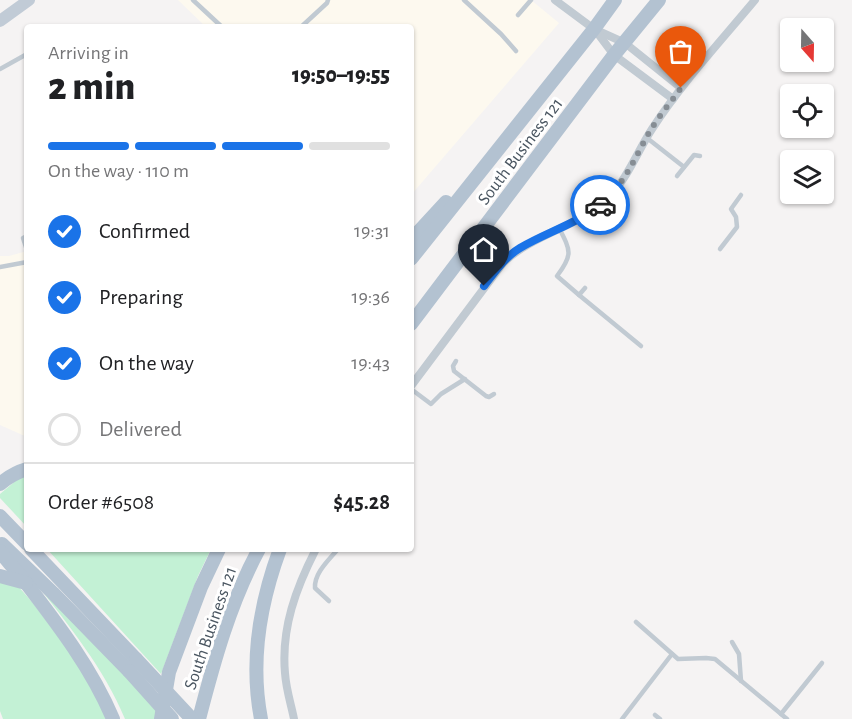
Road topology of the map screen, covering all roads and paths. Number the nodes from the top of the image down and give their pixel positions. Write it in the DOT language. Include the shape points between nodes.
graph roads {
  1 [pos="29,0"];
  2 [pos="193,0"];
  3 [pos="328,0"];
  4 [pos="464,0"];
  5 [pos="531,0"];
  6 [pos="555,0"];
  7 [pos="615,0"];
  8 [pos="659,0"];
  9 [pos="755,0"];
  10 [pos="518,15"];
  11 [pos="0,21"];
  12 [pos="219,24"];
  13 [pos="304,24"];
  14 [pos="594,28"];
  15 [pos="625,43"];
  16 [pos="516,51"];
  17 [pos="614,55"];
  18 [pos="24,56"];
  19 [pos="0,69"];
  20 [pos="681,88"];
  21 [pos="674,99"];
  22 [pos="514,128"];
  23 [pos="646,138"];
  24 [pos="700,156"];
  25 [pos="684,167"];
  26 [pos="677,176"];
  27 [pos="741,195"];
  28 [pos="559,228"];
  29 [pos="414,237"];
  30 [pos="720,249"];
  31 [pos="414,255"];
  32 [pos="24,263"];
  33 [pos="0,267"];
  34 [pos="585,288"];
  35 [pos="579,295"];
  36 [pos="414,320"];
  37 [pos="641,346"];
  38 [pos="456,362"];
  39 [pos="465,379"];
  40 [pos="414,383"];
  41 [pos="414,390"];
  42 [pos="494,394"];
  43 [pos="24,470"];
  44 [pos="2,481"];
  45 [pos="0,516"];
  46 [pos="24,541"];
  47 [pos="0,543"];
  48 [pos="0,551"];
  49 [pos="34,552"];
  50 [pos="218,552"];
  51 [pos="258,552"];
  52 [pos="279,552"];
  53 [pos="315,552"];
  54 [pos="336,552"];
  55 [pos="0,576"];
  56 [pos="26,583"];
  57 [pos="330,601"];
  58 [pos="636,622"];
  59 [pos="732,642"];
  60 [pos="672,654"];
  61 [pos="822,663"];
  62 [pos="741,681"];
  63 [pos="781,714"];
  64 [pos="655,715"];
  65 [pos="113,719"];
  66 [pos="161,719"];
  67 [pos="172,719"];
  68 [pos="192,719"];
  69 [pos="199,719"];
  70 [pos="261,719"];
  71 [pos="294,719"];
  72 [pos="622,719"];
  73 [pos="660,719"];
  74 [pos="787,719"];
  1 -- 11 [label="main road"];
  2 -- 12 [label="lane"];
  3 -- 13 [label="lane"];
  4 -- 16 [label="lane"];
  5 -- 10 [label="lane"];
  6 -- 14 [label="street"];
  7 -- 14 [label="main road, South Business 121"];
  8 -- 15 [label="main road, South Business 121"];
  9 -- 20 [label="street"];
  14 -- 15 [label="street"];
  14 -- 17 [label="street"];
  14 -- 22 [label="main road, South Business 121"];
  15 -- 17 [label="main road, South Business 121"];
  15 -- 20 [label="street"];
  17 -- 21 [label="street"];
  17 -- 36 [label="main road, South Business 121"];
  18 -- 19 [label="lane"];
  20 -- 21 [label="street"];
  21 -- 23 [label="street"];
  22 -- 29 [label="main road"];
  22 -- 31 [label="main road, South Business 121"];
  23 -- 25 [label="lane"];
  23 -- 28 [label="street" via="607,200"];
  24 -- 25 [label="lane" via="694,155"];
  25 -- 26 [label="lane"];
  27 -- 30 [label="lane" via="731,209 737,227"];
  28 -- 35 [label="lane" via="569,254 557,276"];
  28 -- 40 [label="street" via="503,263"];
  32 -- 33 [label="lane"];
  34 -- 35 [label="lane"];
  35 -- 37 [label="lane"];
  38 -- 39 [label="lane" via="453,369"];
  39 -- 41 [label="lane" via="431,404"];
  39 -- 42 [label="lane" via="486,396"];
  43 -- 44 [label="main road"];
  45 -- 46 [label="main road"];
  47 -- 67 [label="main road, bridge"];
  48 -- 56 [label="main road"];
  49 -- 68 [label="main road, bridge"];
  50 -- 66 [label="main road, South Business 121" via="169,672"];
  51 -- 69 [label="main road, South Business 121" via="234,602"];
  52 -- 70 [label="main road" via="258,637 255,674"];
  53 -- 71 [label="street" via="297,588 286,634 285,673"];
  54 -- 57 [label="lane" via="315,579 315,588"];
  55 -- 56 [label="main road"];
  56 -- 65 [label="main road" via="86,666"];
  58 -- 60 [label="lane"];
  59 -- 62 [label="lane" via="739,654"];
  60 -- 62 [label="lane" via="678,659 715,659"];
  60 -- 72 [label="lane"];
  61 -- 63 [label="lane"];
  62 -- 63 [label="lane"];
  63 -- 74 [label="lane"];
  64 -- 73 [label="lane"];
}
